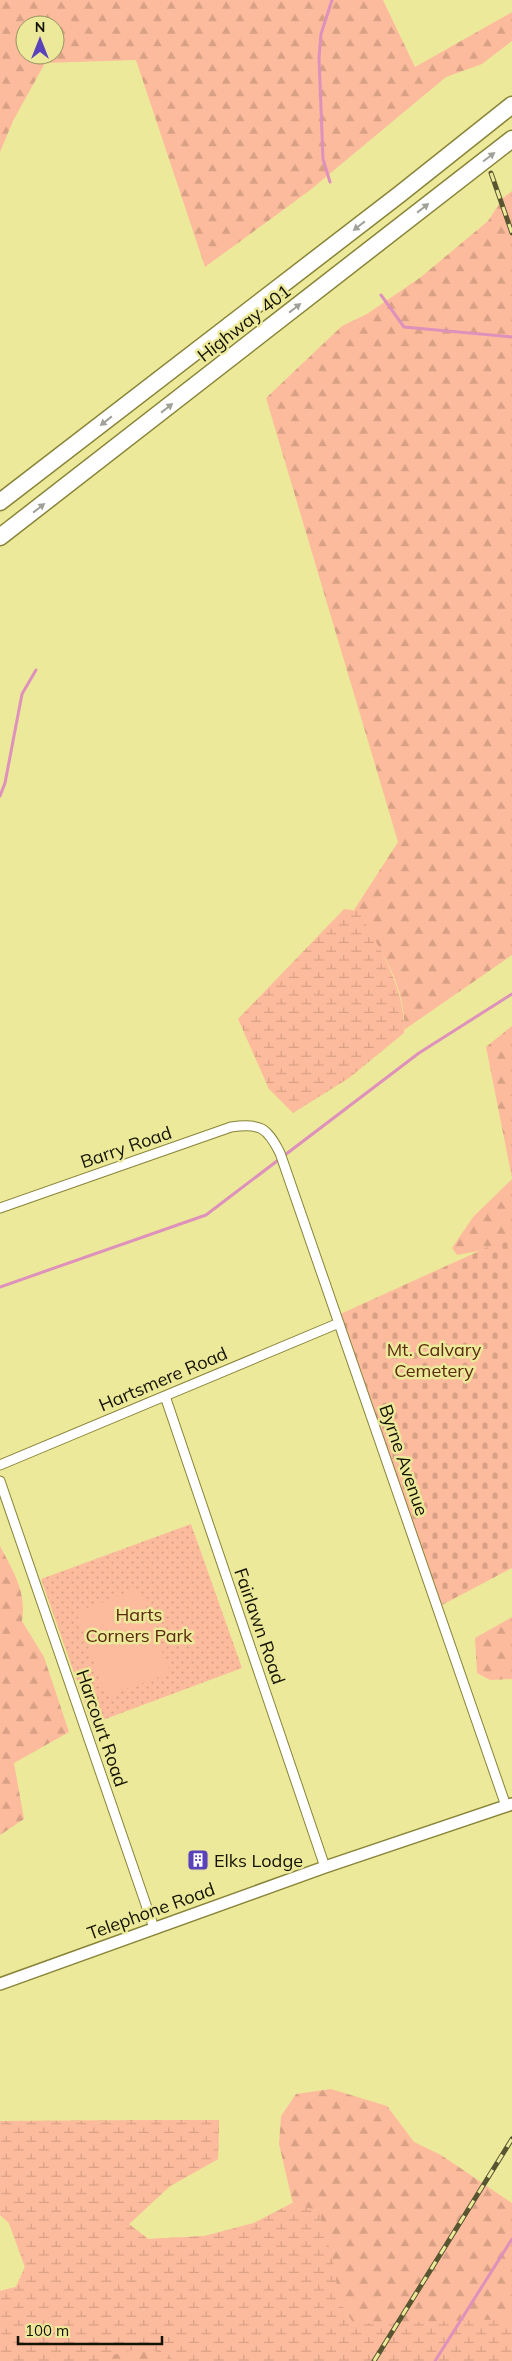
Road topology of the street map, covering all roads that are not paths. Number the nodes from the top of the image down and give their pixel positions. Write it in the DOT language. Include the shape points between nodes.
graph roads {
  1 [pos="512,105"];
  2 [pos="511,140"];
  3 [pos="0,502"];
  4 [pos="0,537"];
  5 [pos="264,1129"];
  6 [pos="0,1208"];
  7 [pos="339,1323"];
  8 [pos="165,1396"];
  9 [pos="0,1465"];
  10 [pos="0,1481"];
  11 [pos="510,1809"];
  12 [pos="325,1867"];
  13 [pos="154,1928"];
  14 [pos="0,1984"];
  1 -- 3 [label="highway, Highway 401, one-way"];
  4 -- 2 [label="highway, Highway 401, one-way"];
  5 -- 6 [label="street, Barry Road" via="251,1124 231,1127"];
  5 -- 7 [label="street, Byrne Avenue" via="280,1153"];
  7 -- 8 [label="street, Hartsmere Road"];
  7 -- 11 [label="street, Byrne Avenue"];
  8 -- 9 [label="street, Hartsmere Road"];
  8 -- 12 [label="street, Fairlawn Road"];
  10 -- 13 [label="street, Harcourt Road"];
  11 -- 12 [label="street, Telephone Road"];
  12 -- 13 [label="street, Telephone Road"];
  13 -- 14 [label="street, Telephone Road"];
}
